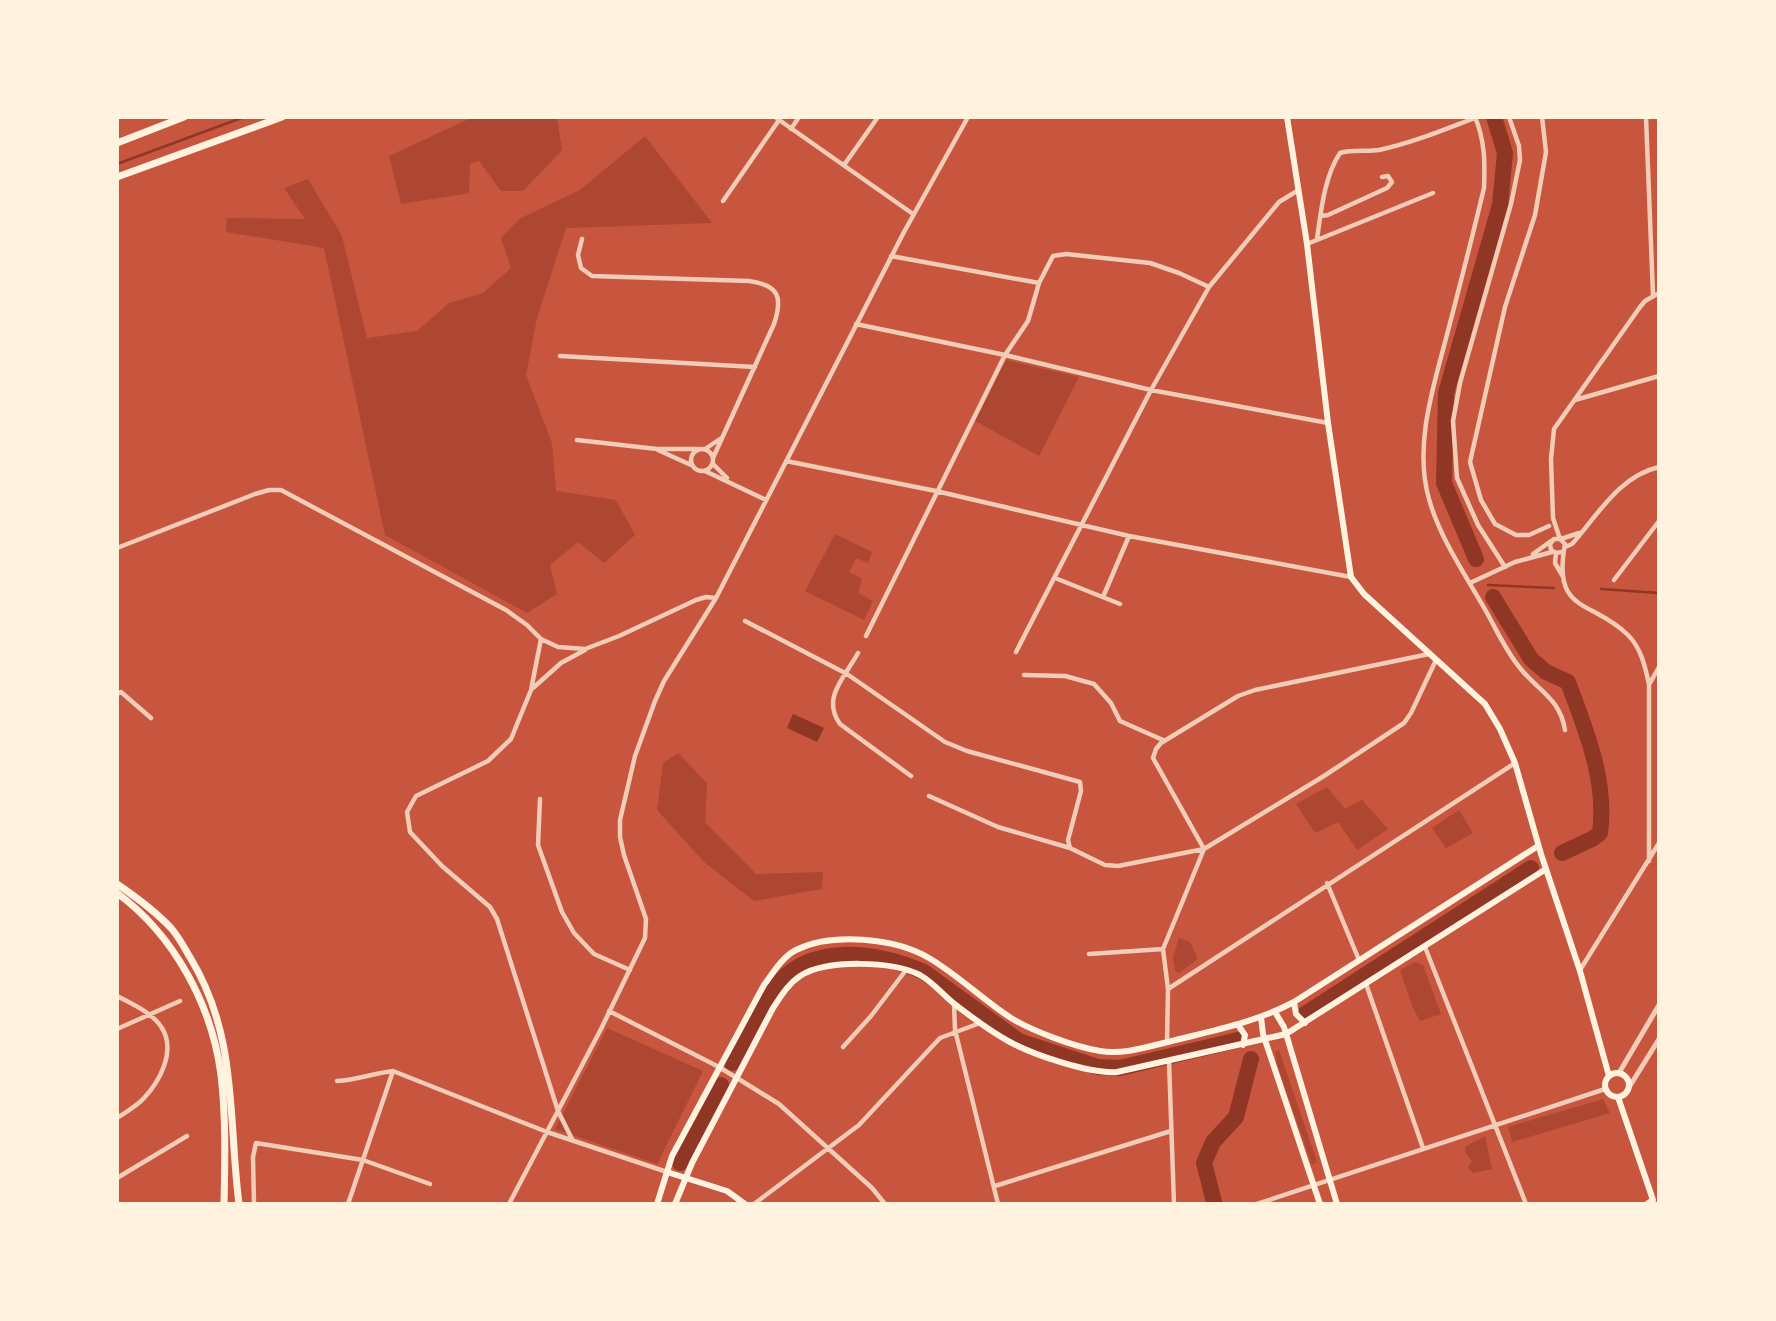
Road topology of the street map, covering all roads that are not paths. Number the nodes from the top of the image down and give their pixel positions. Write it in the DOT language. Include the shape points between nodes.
graph roads {
  1 [pos="184,117"];
  2 [pos="282,117"];
  3 [pos="799,117"];
  4 [pos="878,117"];
  5 [pos="968,117"];
  6 [pos="1287,117"];
  7 [pos="1509,117"];
  8 [pos="1542,117"];
  9 [pos="1646,117"];
  10 [pos="1475,118"];
  11 [pos="777,119"];
  12 [pos="792,129"];
  13 [pos="117,143"];
  14 [pos="844,165"];
  15 [pos="117,177"];
  16 [pos="1382,177"];
  17 [pos="1297,191"];
  18 [pos="1433,193"];
  19 [pos="723,201"];
  20 [pos="913,214"];
  21 [pos="1321,216"];
  22 [pos="582,239"];
  23 [pos="1317,240"];
  24 [pos="1307,244"];
  25 [pos="891,256"];
  26 [pos="1040,283"];
  27 [pos="1209,287"];
  28 [pos="1656,294"];
  29 [pos="856,324"];
  30 [pos="1005,355"];
  31 [pos="560,356"];
  32 [pos="755,367"];
  33 [pos="1659,376"];
  34 [pos="1152,390"];
  35 [pos="1574,401"];
  36 [pos="1328,423"];
  37 [pos="720,439"];
  38 [pos="577,440"];
  39 [pos="657,449"];
  40 [pos="702,449"];
  41 [pos="713,461"];
  42 [pos="786,461"];
  43 [pos="692,466"];
  44 [pos="1659,467"];
  45 [pos="705,471"];
  46 [pos="730,481"];
  47 [pos="936,491"];
  48 [pos="766,500"];
  49 [pos="1553,518"];
  50 [pos="1659,520"];
  51 [pos="1084,525"];
  52 [pos="1549,526"];
  53 [pos="1580,533"];
  54 [pos="1129,537"];
  55 [pos="1561,539"];
  56 [pos="1551,541"];
  57 [pos="117,548"];
  58 [pos="1559,551"];
  59 [pos="1529,556"];
  60 [pos="1506,567"];
  61 [pos="1351,577"];
  62 [pos="1055,578"];
  63 [pos="1614,580"];
  64 [pos="1470,583"];
  65 [pos="1103,597"];
  66 [pos="716,598"];
  67 [pos="1119,604"];
  68 [pos="745,621"];
  69 [pos="866,636"];
  70 [pos="541,639"];
  71 [pos="588,648"];
  72 [pos="1016,652"];
  73 [pos="858,653"];
  74 [pos="1429,653"];
  75 [pos="1436,659"];
  76 [pos="1659,667"];
  77 [pos="846,674"];
  78 [pos="1024,675"];
  79 [pos="1649,684"];
  80 [pos="531,690"];
  81 [pos="117,694"];
  82 [pos="151,718"];
  83 [pos="1565,730"];
  84 [pos="1164,741"];
  85 [pos="1515,763"];
  86 [pos="911,776"];
  87 [pos="929,796"];
  88 [pos="540,799"];
  89 [pos="1659,843"];
  90 [pos="1538,846"];
  91 [pos="1070,848"];
  92 [pos="1204,849"];
  93 [pos="1649,860"];
  94 [pos="1546,869"];
  95 [pos="1327,883"];
  96 [pos="118,891"];
  97 [pos="1425,947"];
  98 [pos="1163,949"];
  99 [pos="1089,954"];
  100 [pos="1359,960"];
  101 [pos="630,970"];
  102 [pos="906,970"];
  103 [pos="1580,971"];
  104 [pos="1366,984"];
  105 [pos="1168,989"];
  106 [pos="117,996"];
  107 [pos="180,1001"];
  108 [pos="1294,1002"];
  109 [pos="954,1004"];
  110 [pos="1658,1008"];
  111 [pos="609,1012"];
  112 [pos="1275,1012"];
  113 [pos="150,1016"];
  114 [pos="1261,1017"];
  115 [pos="980,1023"];
  116 [pos="1305,1023"];
  117 [pos="1238,1025"];
  118 [pos="117,1029"];
  119 [pos="955,1030"];
  120 [pos="1286,1034"];
  121 [pos="1659,1039"];
  122 [pos="1266,1040"];
  123 [pos="1167,1042"];
  124 [pos="1243,1045"];
  125 [pos="843,1046"];
  126 [pos="1169,1061"];
  127 [pos="719,1067"];
  128 [pos="393,1071"];
  129 [pos="1619,1073"];
  130 [pos="1609,1076"];
  131 [pos="736,1077"];
  132 [pos="337,1082"];
  133 [pos="1605,1089"];
  134 [pos="1628,1089"];
  135 [pos="1618,1097"];
  136 [pos="558,1111"];
  137 [pos="117,1118"];
  138 [pos="1495,1124"];
  139 [pos="1171,1131"];
  140 [pos="547,1132"];
  141 [pos="187,1136"];
  142 [pos="573,1141"];
  143 [pos="827,1147"];
  144 [pos="1423,1148"];
  145 [pos="363,1160"];
  146 [pos="667,1172"];
  147 [pos="117,1178"];
  148 [pos="686,1179"];
  149 [pos="1328,1181"];
  150 [pos="430,1184"];
  151 [pos="1314,1185"];
  152 [pos="995,1186"];
  153 [pos="1653,1200"];
  154 [pos="224,1204"];
  155 [pos="239,1204"];
  156 [pos="254,1204"];
  157 [pos="348,1204"];
  158 [pos="509,1204"];
  159 [pos="657,1204"];
  160 [pos="675,1204"];
  161 [pos="745,1204"];
  162 [pos="754,1204"];
  163 [pos="885,1204"];
  164 [pos="998,1204"];
  165 [pos="1174,1204"];
  166 [pos="1257,1204"];
  167 [pos="1320,1204"];
  168 [pos="1337,1204"];
  169 [pos="1526,1204"];
  1 -- 13 [label="main road"];
  2 -- 15 [label="main road"];
  3 -- 12 [label="street"];
  4 -- 14 [label="street"];
  5 -- 20 [label="street"];
  6 -- 17 [label="main road"];
  7 -- 60 [label="street" via="1520,160 1453,421 1457,478 1478,525"];
  8 -- 52 [label="street" via="1546,152 1535,215 1505,307 1470,462 1481,500 1495,524 1516,536"];
  9 -- 28 [label="street"];
  10 -- 21 [label="street" via="1406,143 1340,153"];
  10 -- 64 [label="street" via="1483,137 1484,188 1430,401 1424,461 1429,501"];
  11 -- 12 [label="street"];
  11 -- 19 [label="street"];
  12 -- 14 [label="street"];
  14 -- 20 [label="street"];
  16 -- 21 [label="street" via="1388,176 1392,182 1387,188"];
  17 -- 24 [label="main road"];
  17 -- 27 [label="street" via="1272,208"];
  18 -- 23 [label="street"];
  20 -- 25 [label="street"];
  21 -- 23 [label="street"];
  22 -- 32 [label="street" via="581,268 592,276 749,281 770,288 780,307"];
  23 -- 24 [label="street"];
  24 -- 36 [label="main road"];
  25 -- 26 [label="street"];
  25 -- 29 [label="street"];
  26 -- 27 [label="street" via="1049,260 1066,254 1150,263"];
  26 -- 30 [label="street" via="1028,321"];
  27 -- 34 [label="street"];
  28 -- 35 [label="street" via="1640,307"];
  29 -- 30 [label="street"];
  29 -- 42 [label="street"];
  30 -- 34 [label="street"];
  30 -- 47 [label="street"];
  31 -- 32 [label="street"];
  32 -- 37 [label="street"];
  33 -- 35 [label="street"];
  34 -- 36 [label="street"];
  34 -- 51 [label="street"];
  35 -- 49 [label="street" via="1553,436"];
  36 -- 61 [label="main road"];
  37 -- 40 [label="street"];
  37 -- 41 [label="street"];
  38 -- 39 [label="street"];
  39 -- 40 [label="street"];
  39 -- 43 [label="street"];
  40 -- 41 [label="street"];
  40 -- 43 [label="street" via="691,457"];
  41 -- 45 [label="street"];
  41 -- 46 [label="street"];
  42 -- 47 [label="street"];
  42 -- 48 [label="street"];
  43 -- 45 [label="street"];
  44 -- 53 [label="street" via="1622,486"];
  45 -- 46 [label="street"];
  46 -- 48 [label="street"];
  47 -- 51 [label="street"];
  47 -- 69 [label="street"];
  48 -- 66 [label="street"];
  49 -- 52 [label="street"];
  49 -- 55 [label="street"];
  50 -- 63 [label="street"];
  51 -- 54 [label="street"];
  51 -- 62 [label="street"];
  52 -- 56 [label="street"];
  53 -- 55 [label="street"];
  53 -- 58 [label="street"];
  54 -- 61 [label="street"];
  54 -- 65 [label="street"];
  55 -- 56 [label="street"];
  55 -- 58 [label="street"];
  56 -- 58 [label="street" via="1550,547"];
  56 -- 59 [label="street"];
  57 -- 70 [label="street" via="255,494 281,490 506,610"];
  58 -- 59 [label="street"];
  58 -- 79 [label="street" via="1555,563 1571,596 1629,636 1642,654"];
  59 -- 60 [label="street"];
  60 -- 64 [label="street"];
  61 -- 74 [label="main road"];
  62 -- 65 [label="street"];
  62 -- 72 [label="street"];
  64 -- 83 [label="street" via="1512,658 1563,715"];
  65 -- 67 [label="street"];
  66 -- 71 [label="street" via="696,600"];
  66 -- 101 [label="street" via="655,701 635,756 620,820 624,855 646,919 645,938"];
  68 -- 77 [label="street"];
  70 -- 71 [label="street" via="558,647"];
  70 -- 80 [label="street"];
  71 -- 80 [label="street" via="561,663"];
  73 -- 77 [label="street"];
  74 -- 75 [label="main road"];
  74 -- 84 [label="street" via="1255,690"];
  75 -- 85 [label="main road" via="1485,704"];
  75 -- 92 [label="street" via="1404,723"];
  76 -- 79 [label="street"];
  77 -- 86 [label="street" via="832,698 834,717"];
  77 -- 91 [label="street" via="945,742 1080,782"];
  78 -- 84 [label="street" via="1065,676 1094,684 1121,721"];
  79 -- 93 [label="street"];
  80 -- 136 [label="street" via="511,739 488,761 416,796 407,823 410,832 490,907 497,919"];
  81 -- 82 [label="street" via="121,692"];
  84 -- 92 [label="street" via="1153,755"];
  85 -- 90 [label="main road"];
  85 -- 95 [label="street"];
  87 -- 91 [label="street" via="998,827"];
  88 -- 101 [label="street" via="538,845 562,912 594,954"];
  89 -- 93 [label="street"];
  90 -- 94 [label="main road"];
  90 -- 100 [label="main road"];
  91 -- 92 [label="street" via="1105,865 1118,866"];
  92 -- 98 [label="street"];
  93 -- 103 [label="street"];
  94 -- 97 [label="main road"];
  94 -- 103 [label="main road"];
  95 -- 100 [label="street"];
  95 -- 105 [label="street"];
  96 -- 154 [label="main road" via="167,943 207,1016 221,1074"];
  96 -- 155 [label="main road" via="148,906 173,930 206,984 219,1018 228,1074"];
  97 -- 104 [label="main road"];
  97 -- 138 [label="street"];
  98 -- 99 [label="street"];
  98 -- 105 [label="street"];
  100 -- 108 [label="main road"];
  101 -- 111 [label="street"];
  102 -- 109 [label="main road" via="926,979"];
  102 -- 125 [label="street"];
  102 -- 131 [label="main road" via="846,965 801,975 772,1008"];
  103 -- 130 [label="main road"];
  104 -- 116 [label="main road"];
  104 -- 144 [label="street"];
  105 -- 123 [label="street"];
  106 -- 113 [label="street"];
  107 -- 113 [label="street"];
  108 -- 112 [label="main road"];
  108 -- 116 [label="main road" via="1296,1014"];
  109 -- 115 [label="main road"];
  109 -- 119 [label="street"];
  110 -- 129 [label="street"];
  111 -- 127 [label="street"];
  111 -- 136 [label="street"];
  112 -- 114 [label="main road"];
  112 -- 120 [label="main road"];
  113 -- 118 [label="street"];
  113 -- 137 [label="street" via="162,1028 166,1041 163,1070 143,1100"];
  114 -- 117 [label="main road"];
  114 -- 122 [label="main road"];
  115 -- 119 [label="street"];
  115 -- 126 [label="main road" via="1010,1042 1092,1071 1116,1072"];
  116 -- 120 [label="main road"];
  117 -- 123 [label="main road"];
  117 -- 124 [label="main road" via="1245,1035"];
  119 -- 143 [label="street" via="929,1048 859,1125"];
  119 -- 152 [label="street"];
  120 -- 122 [label="main road"];
  120 -- 149 [label="main road"];
  121 -- 134 [label="street"];
  122 -- 124 [label="main road"];
  122 -- 151 [label="main road"];
  123 -- 127 [label="main road" via="1113,1053 1098,1051 1031,1029 928,957 880,942 826,941 797,950 782,961"];
  124 -- 126 [label="main road"];
  126 -- 139 [label="street"];
  127 -- 131 [label="street"];
  127 -- 146 [label="main road" via="671,1156"];
  128 -- 132 [label="street"];
  128 -- 140 [label="street"];
  128 -- 145 [label="street"];
  129 -- 130 [label="main road"];
  129 -- 134 [label="main road" via="1626,1077"];
  130 -- 133 [label="main road"];
  131 -- 143 [label="street" via="779,1104"];
  131 -- 148 [label="main road"];
  133 -- 135 [label="main road"];
  133 -- 138 [label="street"];
  134 -- 135 [label="main road"];
  135 -- 153 [label="main road"];
  136 -- 140 [label="street"];
  136 -- 142 [label="street"];
  138 -- 144 [label="street"];
  138 -- 169 [label="street"];
  139 -- 152 [label="street"];
  139 -- 165 [label="street"];
  140 -- 142 [label="street"];
  140 -- 158 [label="street"];
  141 -- 147 [label="street"];
  142 -- 146 [label="street"];
  143 -- 162 [label="street"];
  143 -- 163 [label="street"];
  144 -- 149 [label="street"];
  145 -- 150 [label="street"];
  145 -- 156 [label="street" via="256,1143"];
  145 -- 157 [label="street"];
  146 -- 148 [label="main road"];
  146 -- 159 [label="main road"];
  148 -- 160 [label="main road"];
  148 -- 161 [label="main road" via="727,1191"];
  149 -- 151 [label="street"];
  149 -- 168 [label="main road"];
  151 -- 166 [label="street"];
  151 -- 167 [label="main road"];
  152 -- 164 [label="street"];
}
